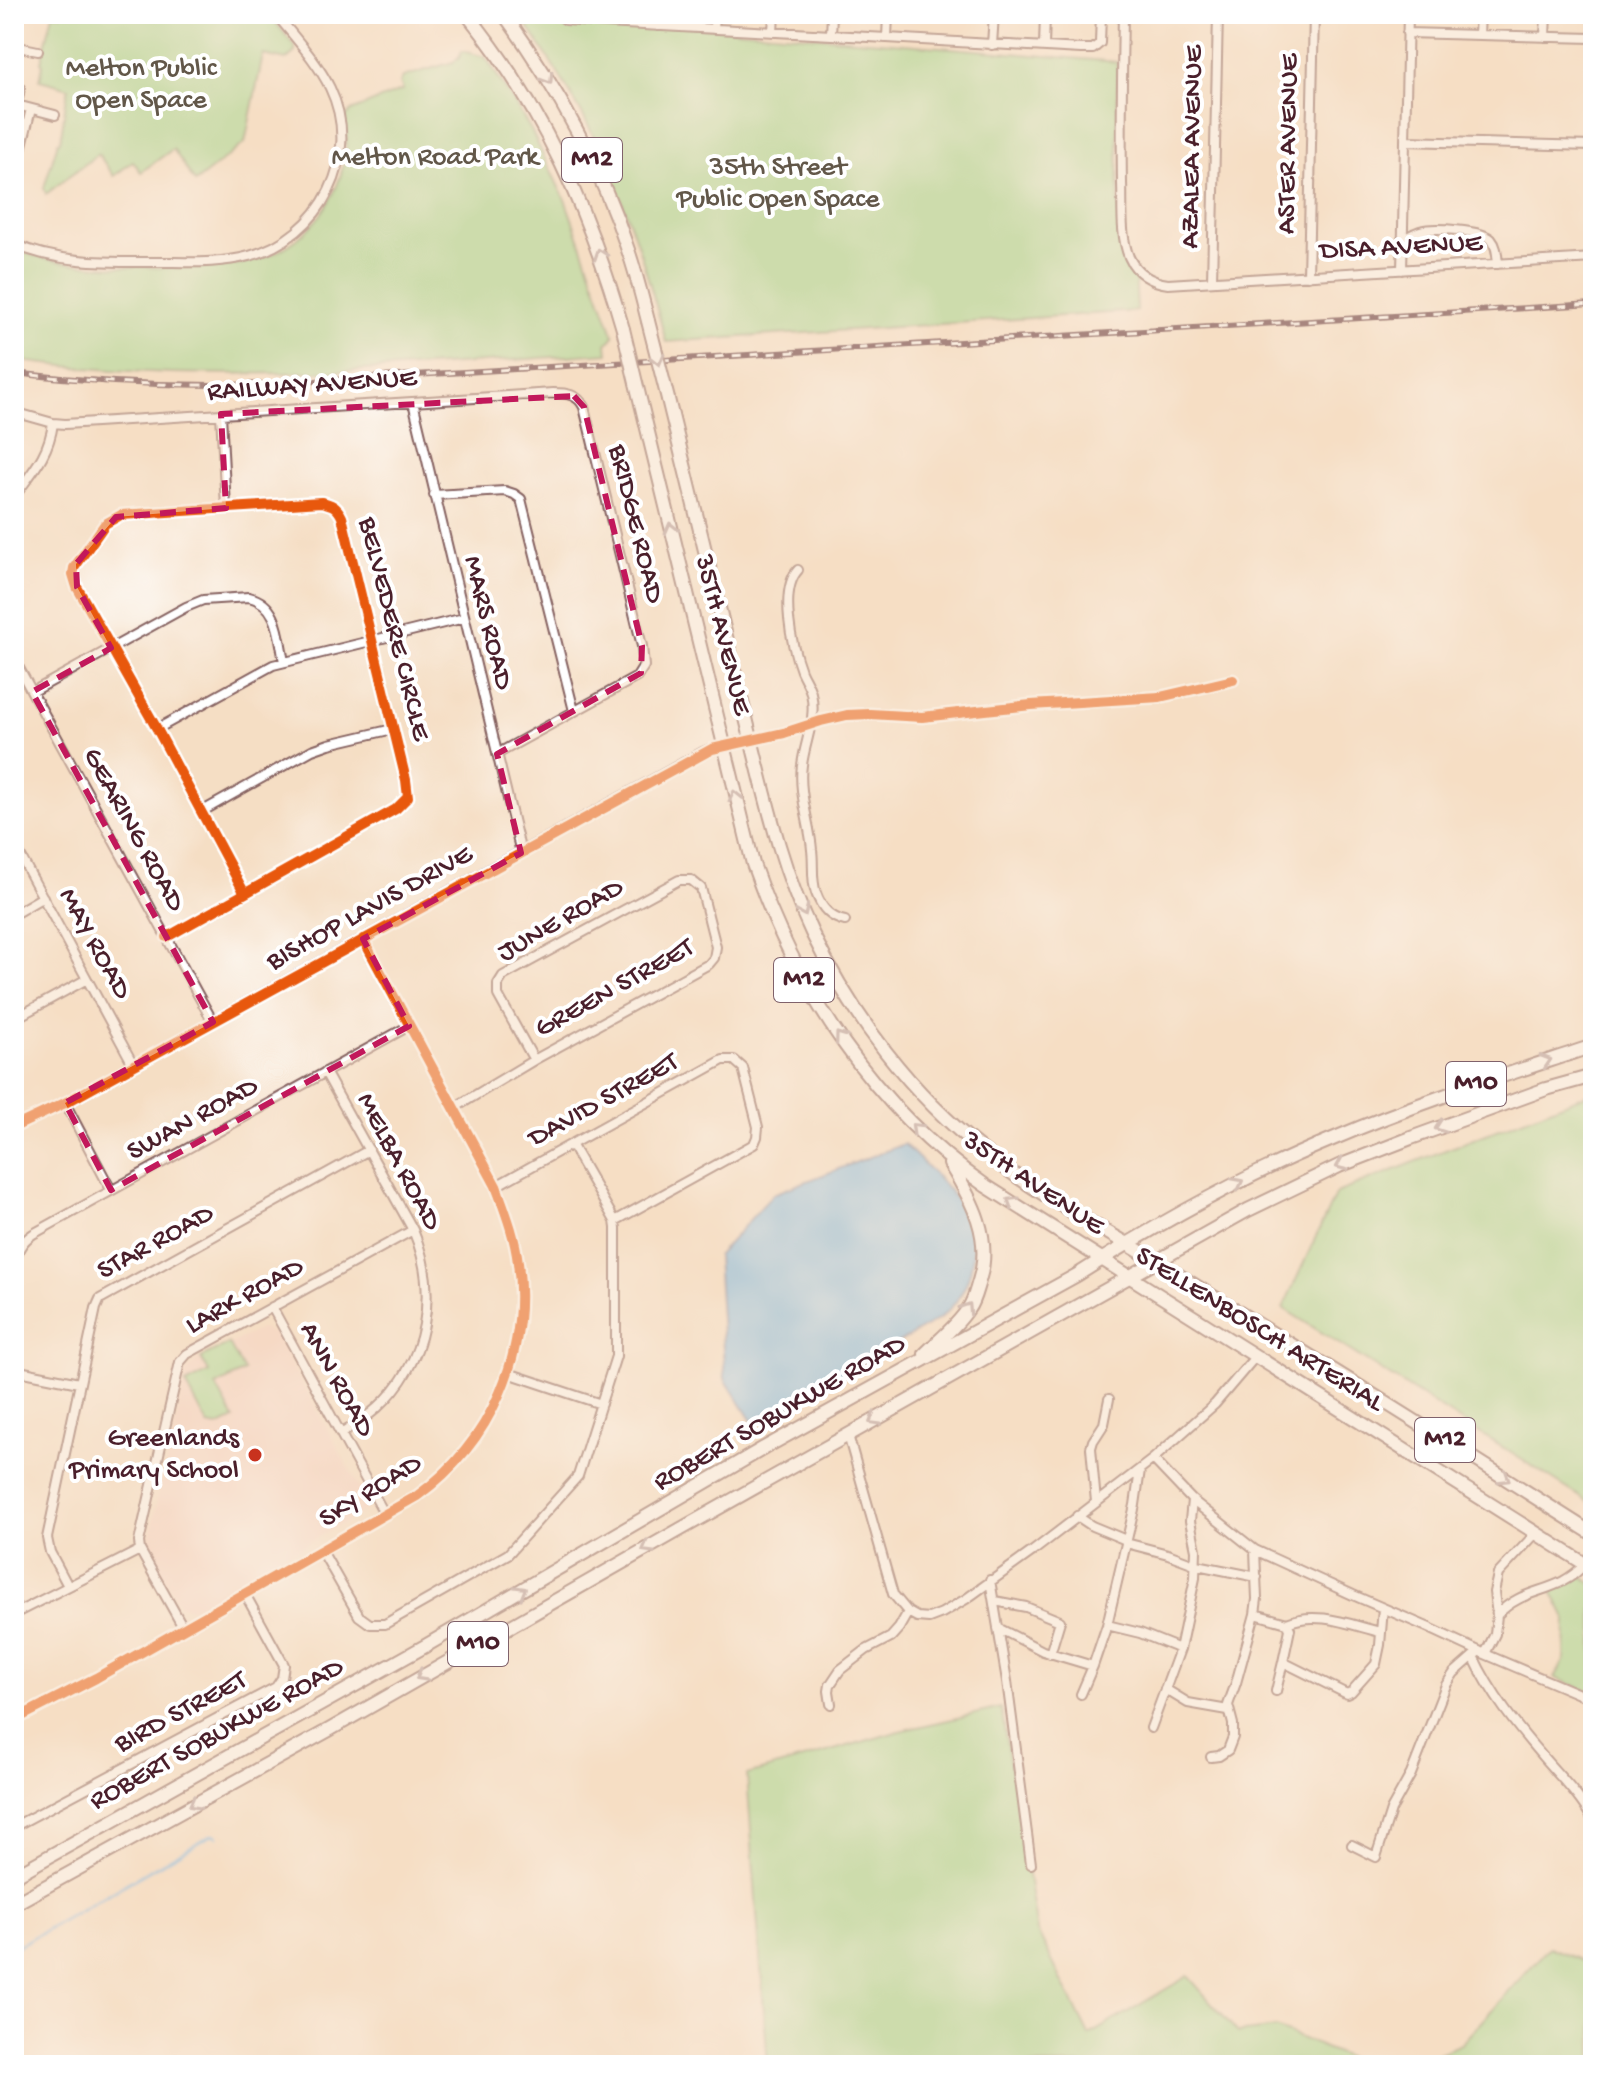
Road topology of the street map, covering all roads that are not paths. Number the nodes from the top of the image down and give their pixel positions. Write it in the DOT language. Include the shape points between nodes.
graph roads {
  1 [pos="276,14"];
  2 [pos="467,14"];
  3 [pos="504,14"];
  4 [pos="557,14"];
  5 [pos="659,14"];
  6 [pos="715,14"];
  7 [pos="774,14"];
  8 [pos="832,14"];
  9 [pos="888,14"];
  10 [pos="994,14"];
  11 [pos="1045,14"];
  12 [pos="1101,14"];
  13 [pos="1123,14"];
  14 [pos="1218,14"];
  15 [pos="1314,14"];
  16 [pos="1408,14"];
  17 [pos="1480,14"];
  18 [pos="1546,14"];
  19 [pos="606,18"];
  20 [pos="658,26"];
  21 [pos="714,29"];
  22 [pos="773,32"];
  23 [pos="1407,33"];
  24 [pos="831,35"];
  25 [pos="1479,35"];
  26 [pos="1545,37"];
  27 [pos="887,38"];
  28 [pos="1593,38"];
  29 [pos="992,45"];
  30 [pos="14,46"];
  31 [pos="1044,47"];
  32 [pos="38,51"];
  33 [pos="20,88"];
  34 [pos="31,109"];
  35 [pos="55,115"];
  36 [pos="1405,141"];
  37 [pos="1593,146"];
  38 [pos="14,178"];
  39 [pos="1402,239"];
  40 [pos="14,244"];
  41 [pos="1593,258"];
  42 [pos="1498,264"];
  43 [pos="1402,270"];
  44 [pos="1308,276"];
  45 [pos="1212,281"];
  46 [pos="574,396"];
  47 [pos="413,402"];
  48 [pos="14,412"];
  49 [pos="221,414"];
  50 [pos="53,423"];
  51 [pos="434,495"];
  52 [pos="14,497"];
  53 [pos="226,508"];
  54 [pos="798,570"];
  55 [pos="464,618"];
  56 [pos="372,642"];
  57 [pos="111,648"];
  58 [pos="14,659"];
  59 [pos="284,662"];
  60 [pos="1233,680"];
  61 [pos="32,692"];
  62 [pos="574,711"];
  63 [pos="812,724"];
  64 [pos="157,729"];
  65 [pos="393,729"];
  66 [pos="751,740"];
  67 [pos="725,746"];
  68 [pos="497,754"];
  69 [pos="201,812"];
  70 [pos="14,844"];
  71 [pos="521,853"];
  72 [pos="679,880"];
  73 [pos="244,892"];
  74 [pos="43,897"];
  75 [pos="14,914"];
  76 [pos="845,921"];
  77 [pos="167,937"];
  78 [pos="363,939"];
  79 [pos="87,979"];
  80 [pos="14,1019"];
  81 [pos="213,1022"];
  82 [pos="409,1026"];
  83 [pos="1593,1046"];
  84 [pos="534,1060"];
  85 [pos="134,1066"];
  86 [pos="325,1072"];
  87 [pos="1593,1076"];
  88 [pos="65,1103"];
  89 [pos="454,1108"];
  90 [pos="14,1127"];
  91 [pos="571,1144"];
  92 [pos="369,1150"];
  93 [pos="945,1155"];
  94 [pos="496,1186"];
  95 [pos="111,1190"];
  96 [pos="615,1221"];
  97 [pos="413,1230"];
  98 [pos="1127,1244"];
  99 [pos="1102,1259"];
  100 [pos="1156,1261"];
  101 [pos="14,1265"];
  102 [pos="1130,1276"];
  103 [pos="272,1307"];
  104 [pos="1255,1357"];
  105 [pos="914,1365"];
  106 [pos="14,1370"];
  107 [pos="508,1373"];
  108 [pos="79,1383"];
  109 [pos="1109,1399"];
  110 [pos="601,1404"];
  111 [pos="341,1434"];
  112 [pos="848,1435"];
  113 [pos="1153,1459"];
  114 [pos="1140,1470"];
  115 [pos="1192,1500"];
  116 [pos="1096,1502"];
  117 [pos="385,1515"];
  118 [pos="1077,1516"];
  119 [pos="1536,1533"];
  120 [pos="1593,1534"];
  121 [pos="1126,1542"];
  122 [pos="140,1550"];
  123 [pos="1255,1550"];
  124 [pos="322,1551"];
  125 [pos="1197,1565"];
  126 [pos="1589,1567"];
  127 [pos="1257,1577"];
  128 [pos="990,1580"];
  129 [pos="68,1586"];
  130 [pos="245,1594"];
  131 [pos="995,1601"];
  132 [pos="1383,1608"];
  133 [pos="908,1612"];
  134 [pos="14,1614"];
  135 [pos="1255,1614"];
  136 [pos="1497,1615"];
  137 [pos="1287,1623"];
  138 [pos="1107,1625"];
  139 [pos="998,1628"];
  140 [pos="184,1629"];
  141 [pos="1380,1632"];
  142 [pos="1180,1649"];
  143 [pos="1050,1654"];
  144 [pos="1479,1654"];
  145 [pos="1283,1662"];
  146 [pos="1093,1666"];
  147 [pos="1165,1689"];
  148 [pos="1276,1691"];
  149 [pos="1081,1694"];
  150 [pos="1593,1700"];
  151 [pos="831,1704"];
  152 [pos="1228,1710"];
  153 [pos="14,1720"];
  154 [pos="1151,1728"];
  155 [pos="1211,1757"];
  156 [pos="1593,1797"];
  157 [pos="1584,1804"];
  158 [pos="1593,1820"];
  159 [pos="14,1825"];
  160 [pos="1352,1845"];
  161 [pos="1031,1864"];
  162 [pos="14,1876"];
  163 [pos="14,1904"];
  1 -- 40 [label="street" via="325,80 340,121 335,178 301,229 258,253 200,262 99,262"];
  67 -- 2 [label="main road, 35TH AVENUE / M12, one-way, bridge" via="623,329 600,255 564,165 526,95"];
  3 -- 66 [label="main road, 35TH AVENUE / M12, one-way, bridge" via="552,85 589,154 627,248"];
  4 -- 19 [label="street" via="566,20"];
  5 -- 20 [label="street"];
  6 -- 21 [label="street"];
  7 -- 22 [label="street"];
  8 -- 24 [label="street"];
  9 -- 27 [label="street"];
  10 -- 29 [label="street"];
  11 -- 31 [label="street"];
  12 -- 31 [label="street" via="1100,43 1093,49"];
  13 -- 45 [label="street, DISA AVENUE" via="1122,166 1128,254 1140,272 1157,282"];
  14 -- 45 [label="street, AZALEA AVENUE"];
  15 -- 44 [label="street, ASTER AVENUE"];
  16 -- 23 [label="street"];
  17 -- 25 [label="street"];
  18 -- 26 [label="street"];
  19 -- 20 [label="street"];
  20 -- 21 [label="street"];
  21 -- 22 [label="street"];
  22 -- 24 [label="street"];
  23 -- 25 [label="street"];
  23 -- 36 [label="street"];
  24 -- 27 [label="street"];
  25 -- 26 [label="street"];
  26 -- 28 [label="street"];
  27 -- 29 [label="street"];
  29 -- 31 [label="street"];
  30 -- 32 [label="street"];
  33 -- 34 [label="street" via="17,105"];
  34 -- 35 [label="street"];
  34 -- 38 [label="street"];
  36 -- 37 [label="street"];
  36 -- 39 [label="street"];
  39 -- 42 [label="street" via="1421,231 1476,231 1493,241"];
  39 -- 43 [label="street"];
  41 -- 42 [label="street, DISA AVENUE"];
  42 -- 43 [label="street, DISA AVENUE"];
  43 -- 44 [label="street, DISA AVENUE"];
  44 -- 45 [label="street, DISA AVENUE"];
  46 -- 47 [label="street, RAILWAY AVENUE"];
  46 -- 62 [label="street, BRIDGE ROAD" via="584,407 644,666 637,677"];
  47 -- 49 [label="street, RAILWAY AVENUE"];
  47 -- 51 [label="street, MARS ROAD"];
  48 -- 50 [label="street, RAILWAY AVENUE"];
  49 -- 50 [label="street, RAILWAY AVENUE"];
  49 -- 53 [label="street"];
  50 -- 52 [label="street" via="47,450"];
  51 -- 55 [label="street, MARS ROAD"];
  51 -- 62 [label="street" via="505,491 521,499"];
  53 -- 56 [label="street, BELVEDERE CIRCLE" via="321,502 336,507"];
  53 -- 57 [label="street, BELVEDERE CIRCLE" via="121,515 105,524 73,574"];
  54 -- 63 [label="street" via="788,596 794,647 812,696"];
  55 -- 56 [label="street"];
  55 -- 68 [label="street, MARS ROAD"];
  56 -- 59 [label="street"];
  56 -- 65 [label="street, BELVEDERE CIRCLE"];
  57 -- 59 [label="street" via="198,601 249,597 274,616"];
  57 -- 61 [label="street"];
  57 -- 64 [label="street, BELVEDERE CIRCLE"];
  58 -- 61 [label="street, GEARING ROAD"];
  59 -- 64 [label="street"];
  60 -- 63 [label="street" via="1160,697 922,717 860,714"];
  61 -- 77 [label="street, GEARING ROAD"];
  62 -- 68 [label="street"];
  63 -- 66 [label="street"];
  63 -- 76 [label="street" via="801,777 814,884 823,907"];
  64 -- 69 [label="street, BELVEDERE CIRCLE"];
  65 -- 69 [label="street" via="320,747"];
  65 -- 73 [label="street, BELVEDERE CIRCLE" via="407,784 404,803"];
  66 -- 67 [label="street, BISHOP LAVIS DRIVE"];
  66 -- 98 [label="main road, 35TH AVENUE / M12, one-way" via="776,838 812,933 838,982 886,1050 920,1092 983,1152"];
  67 -- 71 [label="street, BISHOP LAVIS DRIVE" via="703,753"];
  93 -- 67 [label="main road, 35TH AVENUE / M12, one-way" via="863,1068 803,979 753,864"];
  68 -- 71 [label="street, MARS ROAD"];
  69 -- 73 [label="street, BELVEDERE CIRCLE"];
  70 -- 74 [label="street, MAY ROAD"];
  71 -- 78 [label="street, BISHOP LAVIS DRIVE"];
  72 -- 84 [label="street, JUNE ROAD" via="503,976 498,995"];
  72 -- 84 [label="street, GREEN STREET" via="691,880 701,888 714,958"];
  73 -- 77 [label="street, BELVEDERE CIRCLE"];
  74 -- 75 [label="street"];
  74 -- 79 [label="street, MAY ROAD"];
  77 -- 81 [label="street, GEARING ROAD"];
  78 -- 81 [label="street, BISHOP LAVIS DRIVE"];
  78 -- 82 [label="street, SKY ROAD"];
  79 -- 80 [label="street"];
  79 -- 85 [label="street, MAY ROAD"];
  81 -- 85 [label="street, BISHOP LAVIS DRIVE"];
  82 -- 86 [label="street, SWAN ROAD"];
  82 -- 89 [label="street, SKY ROAD"];
  98 -- 83 [label="main road, ROBERT SOBUKWE ROAD / M10, one-way" via="1336,1137"];
  84 -- 89 [label="street, GREEN STREET"];
  85 -- 88 [label="street, BISHOP LAVIS DRIVE"];
  86 -- 92 [label="street, MELBA ROAD"];
  86 -- 95 [label="street, SWAN ROAD"];
  87 -- 100 [label="main road, ROBERT SOBUKWE ROAD / M10, one-way" via="1339,1166"];
  88 -- 90 [label="street, BISHOP LAVIS DRIVE"];
  88 -- 95 [label="street"];
  89 -- 94 [label="street, SKY ROAD"];
  91 -- 94 [label="street, DAVID STREET"];
  91 -- 96 [label="street"];
  91 -- 96 [label="street, DAVID STREET" via="723,1060 734,1060 743,1068 758,1127 754,1144"];
  92 -- 97 [label="street, MELBA ROAD"];
  92 -- 108 [label="street, STAR ROAD" via="104,1296 96,1308"];
  99 -- 93 [label="main road, 35TH AVENUE / M12, one-way"];
  105 -- 93 [label="main road, one-way" via="968,1310 982,1272 977,1214"];
  94 -- 107 [label="street, SKY ROAD" via="518,1260 520,1286 518,1330"];
  95 -- 101 [label="street, SWAN ROAD" via="25,1239"];
  96 -- 110 [label="street" via="617,1346"];
  97 -- 103 [label="street, LARK ROAD"];
  97 -- 111 [label="street, MELBA ROAD" via="427,1286 422,1338 389,1396"];
  98 -- 99 [label="main road, ROBERT SOBUKWE ROAD / M10"];
  98 -- 100 [label="main road, STELLENBOSCH ARTERIAL / M12"];
  99 -- 102 [label="main road, STELLENBOSCH ARTERIAL / M12"];
  99 -- 105 [label="main road, ROBERT SOBUKWE ROAD / M10"];
  100 -- 102 [label="main road, ROBERT SOBUKWE ROAD / M10"];
  100 -- 120 [label="main road, STELLENBOSCH ARTERIAL / M12, one-way"];
  102 -- 104 [label="main road, STELLENBOSCH ARTERIAL / M12"];
  102 -- 112 [label="main road, ROBERT SOBUKWE ROAD / M10, one-way"];
  103 -- 111 [label="street, ANN ROAD"];
  103 -- 122 [label="street, LARK ROAD" via="180,1362"];
  104 -- 113 [label="street" via="1215,1404"];
  104 -- 119 [label="main road, STELLENBOSCH ARTERIAL / M12"];
  162 -- 105 [label="main road, ROBERT SOBUKWE ROAD / M10, one-way"];
  106 -- 108 [label="street"];
  107 -- 110 [label="street"];
  107 -- 117 [label="street, SKY ROAD" via="487,1420 454,1464 431,1486"];
  108 -- 129 [label="street, STAR ROAD" via="47,1538"];
  109 -- 116 [label="street" via="1091,1448"];
  110 -- 124 [label="street" via="578,1476 508,1554 385,1624 370,1624 359,1616"];
  111 -- 117 [label="street, ANN ROAD"];
  112 -- 133 [label="street" via="888,1581"];
  112 -- 163 [label="main road, ROBERT SOBUKWE ROAD / M10, one-way"];
  113 -- 114 [label="street"];
  113 -- 115 [label="street"];
  114 -- 116 [label="street"];
  114 -- 121 [label="street"];
  115 -- 123 [label="street"];
  115 -- 125 [label="street"];
  116 -- 118 [label="street"];
  117 -- 124 [label="street, SKY ROAD"];
  118 -- 121 [label="street"];
  118 -- 128 [label="street"];
  119 -- 126 [label="main road, STELLENBOSCH ARTERIAL / M12"];
  119 -- 136 [label="street" via="1498,1574"];
  121 -- 125 [label="street"];
  121 -- 138 [label="street"];
  122 -- 129 [label="street"];
  122 -- 140 [label="street"];
  123 -- 127 [label="street"];
  123 -- 132 [label="street"];
  124 -- 130 [label="street, SKY ROAD"];
  125 -- 127 [label="street"];
  125 -- 142 [label="street"];
  126 -- 136 [label="street" via="1512,1601"];
  127 -- 135 [label="street"];
  128 -- 131 [label="street"];
  128 -- 133 [label="street" via="942,1613 929,1618"];
  129 -- 134 [label="street"];
  130 -- 140 [label="street, SKY ROAD"];
  130 -- 159 [label="street, BIRD STREET" via="282,1661 284,1673 276,1687"];
  131 -- 139 [label="street"];
  131 -- 143 [label="street" via="1060,1621"];
  132 -- 141 [label="street"];
  132 -- 144 [label="street"];
  133 -- 151 [label="street" via="891,1637 847,1663 835,1677"];
  135 -- 137 [label="street"];
  135 -- 152 [label="street"];
  136 -- 144 [label="street" via="1495,1634"];
  137 -- 141 [label="street" via="1315,1617"];
  137 -- 145 [label="street"];
  138 -- 142 [label="street"];
  138 -- 146 [label="street"];
  139 -- 143 [label="street"];
  139 -- 161 [label="street"];
  140 -- 153 [label="street, SKY ROAD"];
  141 -- 145 [label="street" via="1376,1664 1347,1694"];
  142 -- 147 [label="street"];
  143 -- 146 [label="street"];
  144 -- 150 [label="street"];
  144 -- 157 [label="street" via="1493,1695"];
  144 -- 160 [label="street" via="1446,1685 1376,1857"];
  145 -- 148 [label="street"];
  146 -- 149 [label="street"];
  147 -- 152 [label="street" via="1188,1703"];
  147 -- 154 [label="street"];
  152 -- 155 [label="street" via="1232,1743"];
  156 -- 157 [label="street"];
  157 -- 158 [label="street"];
}
